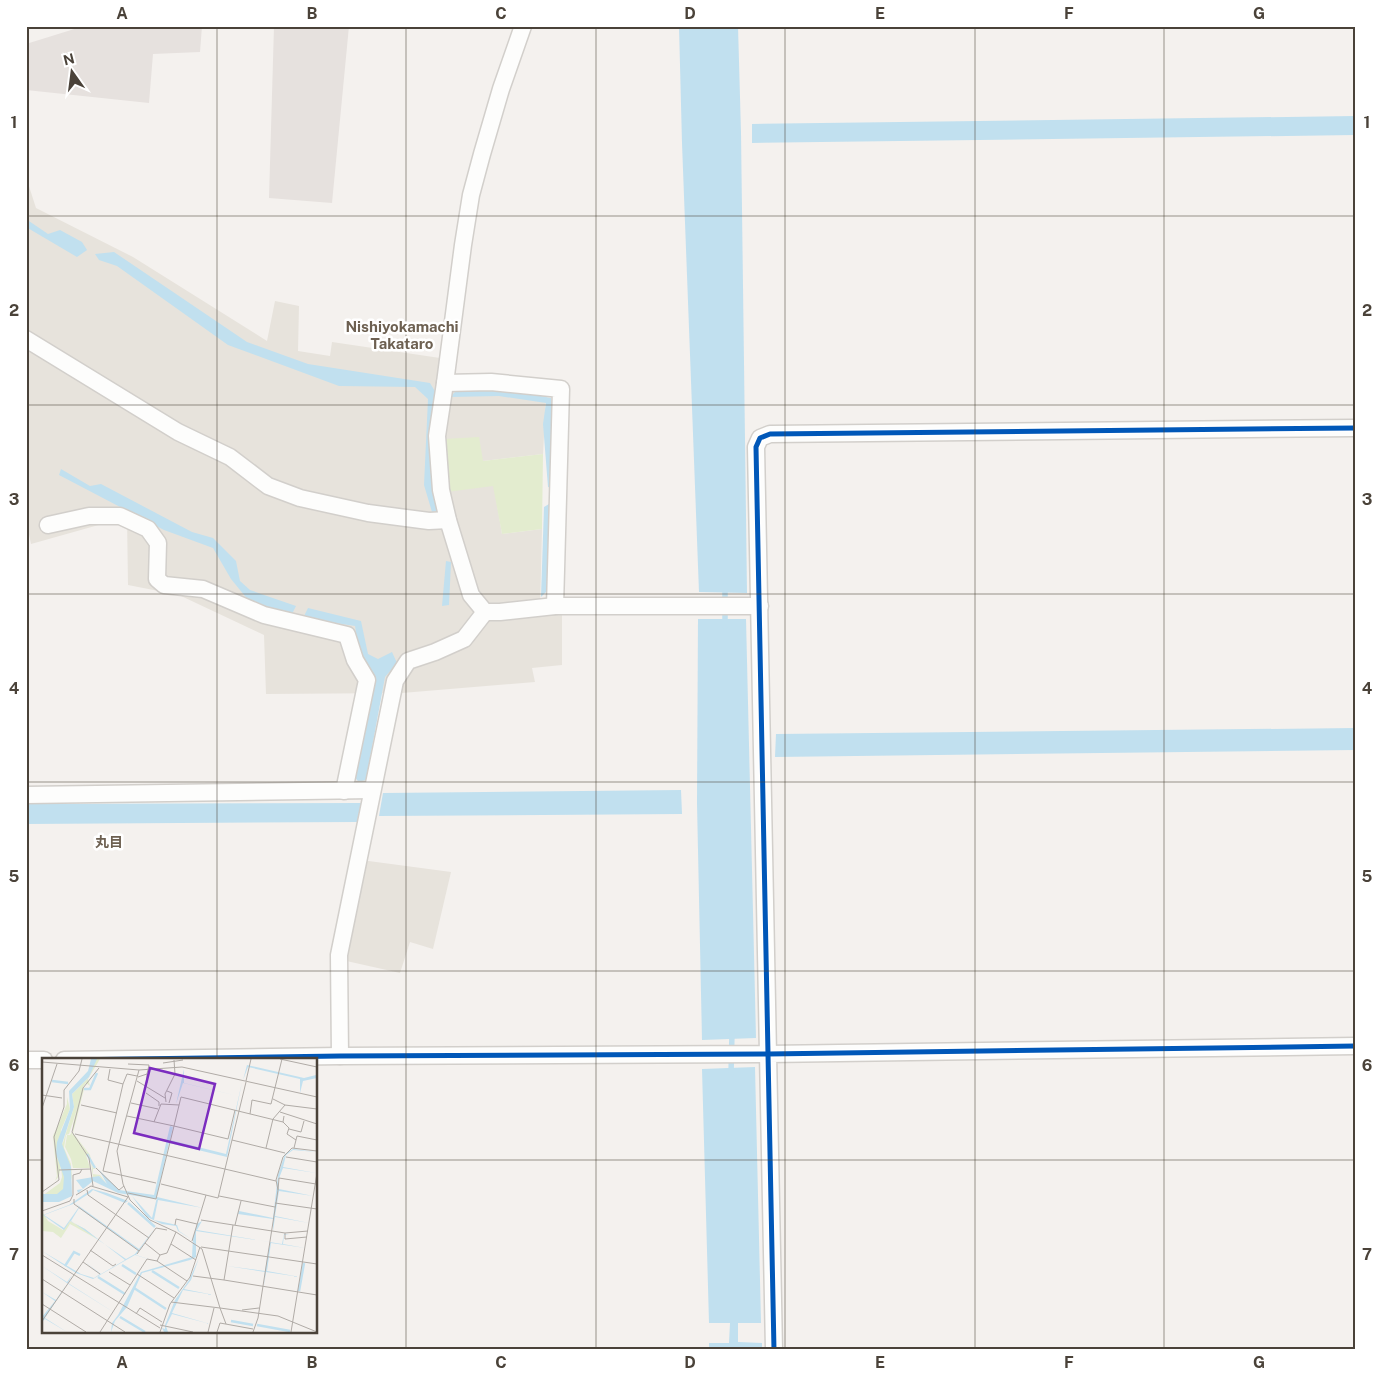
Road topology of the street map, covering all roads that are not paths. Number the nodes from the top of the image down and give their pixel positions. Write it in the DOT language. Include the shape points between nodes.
graph roads {
  1 [pos="523,26"];
  2 [pos="26,339"];
  3 [pos="446,382"];
  4 [pos="1355,428"];
  5 [pos="448,520"];
  6 [pos="48,525"];
  7 [pos="555,606"];
  8 [pos="760,606"];
  9 [pos="485,612"];
  10 [pos="372,790"];
  11 [pos="344,791"];
  12 [pos="26,795"];
  13 [pos="1355,1046"];
  14 [pos="768,1054"];
  15 [pos="340,1056"];
  16 [pos="202,1058"];
  17 [pos="26,1060"];
  18 [pos="42,1060"];
  19 [pos="774,1347"];
  1 -- 3 [label="street" via="498,98 471,195"];
  2 -- 5 [label="street" via="178,432 230,457 268,486 300,498 368,513 429,521"];
  3 -- 5 [label="street" via="437,436 441,490"];
  3 -- 7 [label="street" via="491,382 561,389"];
  4 -- 8 [label="street" via="770,434 760,438 756,447"];
  5 -- 9 [label="street" via="471,595"];
  6 -- 11 [label="street" via="89,516 120,516 148,529 158,543 157,579 164,585 203,589 264,615 347,635 355,660 367,680"];
  7 -- 8 [label="street"];
  7 -- 9 [label="street"];
  8 -- 14 [label="street"];
  9 -- 10 [label="street" via="464,640 408,661 395,681"];
  10 -- 11 [label="street"];
  10 -- 15 [label="street" via="339,954"];
  11 -- 12 [label="street"];
  13 -- 14 [label="street"];
  14 -- 15 [label="street"];
  14 -- 19 [label="street"];
  15 -- 16 [label="street"];
  17 -- 18 [label="street"];
}
